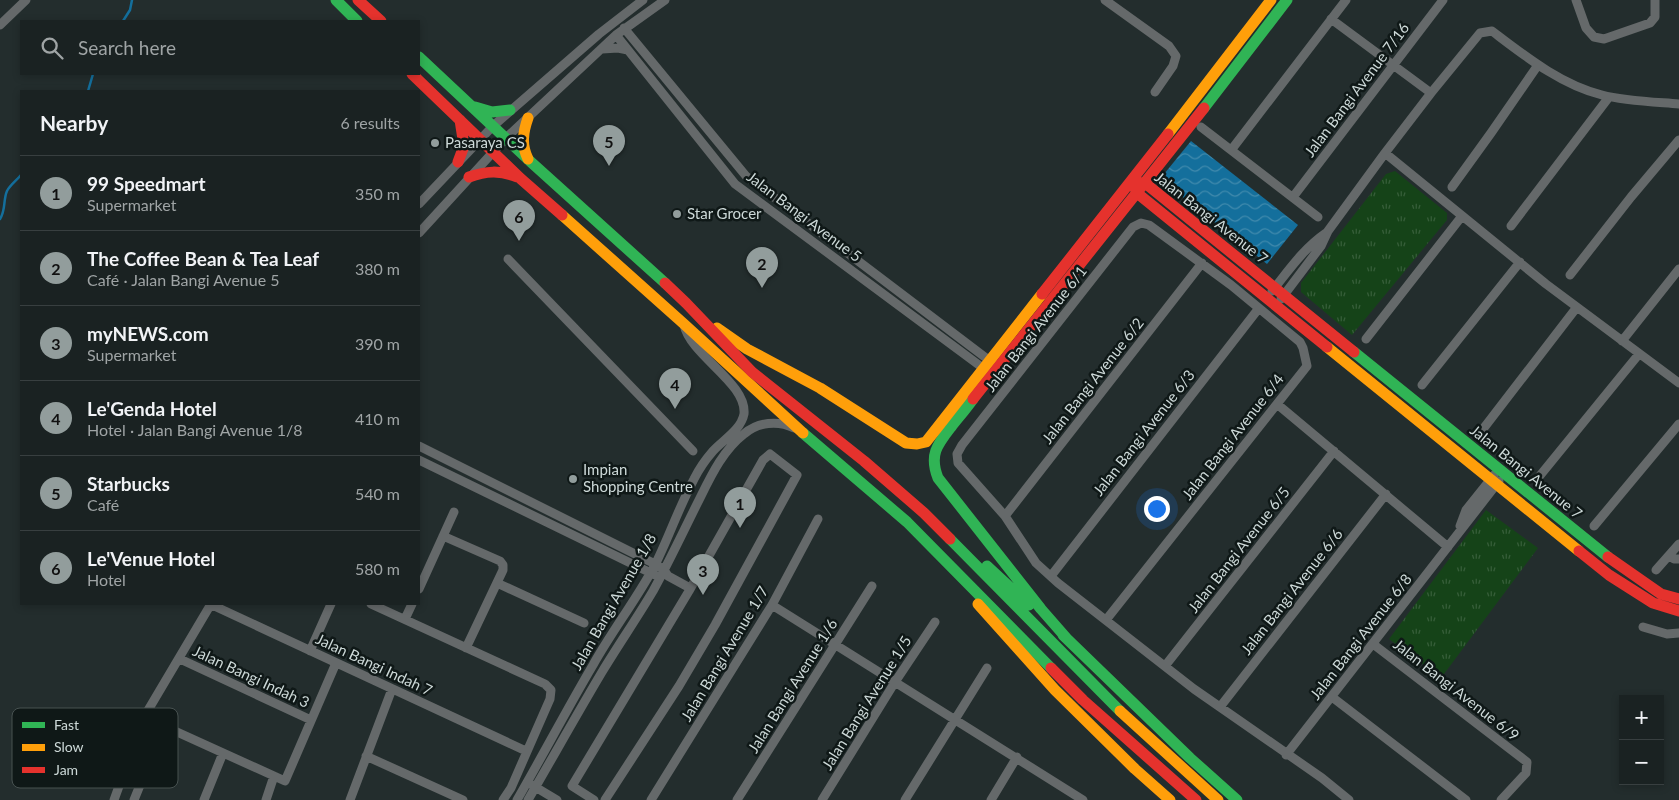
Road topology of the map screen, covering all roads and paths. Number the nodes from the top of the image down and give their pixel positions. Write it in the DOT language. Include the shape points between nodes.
graph roads {
  1 [pos="26,0"];
  2 [pos="336,0"];
  3 [pos="358,0"];
  4 [pos="642,0"];
  5 [pos="665,0"];
  6 [pos="1105,0"];
  7 [pos="1271,0"];
  8 [pos="1287,0"];
  9 [pos="1346,0"];
  10 [pos="1443,0"];
  11 [pos="1576,0"];
  12 [pos="1655,0"];
  13 [pos="630,10"];
  14 [pos="638,19"];
  15 [pos="1331,19"];
  16 [pos="356,20"];
  17 [pos="379,20"];
  18 [pos="0,25"];
  19 [pos="619,30"];
  20 [pos="599,34"];
  21 [pos="634,40"];
  22 [pos="602,49"];
  23 [pos="628,50"];
  24 [pos="420,58"];
  25 [pos="1393,65"];
  26 [pos="1538,65"];
  27 [pos="413,75"];
  28 [pos="1155,92"];
  29 [pos="1431,93"];
  30 [pos="1609,96"];
  31 [pos="468,104"];
  32 [pos="1679,104"];
  33 [pos="510,110"];
  34 [pos="528,118"];
  35 [pos="460,120"];
  36 [pos="493,126"];
  37 [pos="1201,127"];
  38 [pos="480,138"];
  39 [pos="506,138"];
  40 [pos="1679,140"];
  41 [pos="1232,149"];
  42 [pos="493,151"];
  43 [pos="1385,153"];
  44 [pos="458,162"];
  45 [pos="532,163"];
  46 [pos="469,177"];
  47 [pos="521,179"];
  48 [pos="1132,182"];
  49 [pos="1145,183"];
  50 [pos="1452,187"];
  51 [pos="1137,192"];
  52 [pos="1293,197"];
  53 [pos="420,203"];
  54 [pos="1462,216"];
  55 [pos="1318,217"];
  56 [pos="1511,226"];
  57 [pos="420,232"];
  58 [pos="1328,232"];
  59 [pos="508,259"];
  60 [pos="1520,262"];
  61 [pos="1202,263"];
  62 [pos="1679,269"];
  63 [pos="1570,275"];
  64 [pos="1274,288"];
  65 [pos="1284,296"];
  66 [pos="1266,298"];
  67 [pos="686,303"];
  68 [pos="1276,305"];
  69 [pos="1577,307"];
  70 [pos="1259,308"];
  71 [pos="684,324"];
  72 [pos="1366,339"];
  73 [pos="1622,340"];
  74 [pos="1639,354"];
  75 [pos="991,368"];
  76 [pos="1679,383"];
  77 [pos="1422,385"];
  78 [pos="1277,404"];
  79 [pos="1679,424"];
  80 [pos="801,432"];
  81 [pos="1480,433"];
  82 [pos="420,446"];
  83 [pos="693,451"];
  84 [pos="1334,451"];
  85 [pos="420,460"];
  86 [pos="1501,472"];
  87 [pos="1538,478"];
  88 [pos="1493,482"];
  89 [pos="1386,494"];
  90 [pos="454,512"];
  91 [pos="924,513"];
  92 [pos="1005,516"];
  93 [pos="818,519"];
  94 [pos="907,522"];
  95 [pos="1594,526"];
  96 [pos="443,536"];
  97 [pos="1581,537"];
  98 [pos="1679,544"];
  99 [pos="1573,546"];
  100 [pos="1448,547"];
  101 [pos="1669,556"];
  102 [pos="1679,559"];
  103 [pos="655,564"];
  104 [pos="1656,570"];
  105 [pos="650,573"];
  106 [pos="664,574"];
  107 [pos="1051,576"];
  108 [pos="497,583"];
  109 [pos="872,586"];
  110 [pos="420,587"];
  111 [pos="690,588"];
  112 [pos="1679,599"];
  113 [pos="209,605"];
  114 [pos="212,605"];
  115 [pos="331,605"];
  116 [pos="373,605"];
  117 [pos="412,605"];
  118 [pos="772,605"];
  119 [pos="1679,611"];
  120 [pos="405,619"];
  121 [pos="1106,620"];
  122 [pos="935,622"];
  123 [pos="584,623"];
  124 [pos="1643,627"];
  125 [pos="1679,633"];
  126 [pos="1069,641"];
  127 [pos="1373,644"];
  128 [pos="836,645"];
  129 [pos="466,648"];
  130 [pos="310,651"];
  131 [pos="180,659"];
  132 [pos="336,663"];
  133 [pos="1165,666"];
  134 [pos="987,668"];
  135 [pos="895,682"];
  136 [pos="392,689"];
  137 [pos="1332,697"];
  138 [pos="1220,707"];
  139 [pos="150,708"];
  140 [pos="955,719"];
  141 [pos="311,720"];
  142 [pos="178,732"];
  143 [pos="526,751"];
  144 [pos="223,753"];
  145 [pos="1286,755"];
  146 [pos="366,756"];
  147 [pos="1017,757"];
  148 [pos="274,776"];
  149 [pos="531,784"];
  150 [pos="118,788"];
  151 [pos="139,788"];
  152 [pos="114,800"];
  153 [pos="134,800"];
  154 [pos="204,800"];
  155 [pos="266,800"];
  156 [pos="350,800"];
  157 [pos="463,800"];
  158 [pos="503,800"];
  159 [pos="517,800"];
  160 [pos="528,800"];
  161 [pos="557,800"];
  162 [pos="594,800"];
  163 [pos="605,800"];
  164 [pos="651,800"];
  165 [pos="736,800"];
  166 [pos="822,800"];
  167 [pos="905,800"];
  168 [pos="991,800"];
  169 [pos="1083,800"];
  170 [pos="1170,800"];
  171 [pos="1196,800"];
  172 [pos="1218,800"];
  173 [pos="1237,800"];
  174 [pos="1349,800"];
  175 [pos="1466,800"];
  176 [pos="1501,800"];
  1 -- 18 [label="street"];
  2 -- 16 [label="main road"];
  3 -- 17 [label="main road"];
  4 -- 13 [label="street"];
  5 -- 14 [label="street"];
  6 -- 28 [label="street" via="1170,46 1176,56 1174,66"];
  7 -- 48 [label="main road"];
  8 -- 49 [label="main road"];
  9 -- 15 [label="street"];
  10 -- 25 [label="street, Jalan Bangi Avenue 7/16"];
  11 -- 12 [label="street" via="1586,28 1594,36 1604,39 1650,23 1655,17"];
  13 -- 19 [label="street"];
  13 -- 20 [label="street"];
  14 -- 19 [label="street"];
  14 -- 21 [label="street"];
  15 -- 25 [label="street"];
  15 -- 41 [label="street"];
  19 -- 20 [label="street"];
  19 -- 21 [label="street, Jalan Bangi Avenue 5"];
  19 -- 22 [label="street"];
  19 -- 23 [label="street, Jalan Bangi Avenue 5"];
  20 -- 33 [label="street"];
  21 -- 75 [label="street, Jalan Bangi Avenue 5" via="746,176"];
  22 -- 23 [label="street"];
  22 -- 34 [label="street"];
  23 -- 75 [label="street, Jalan Bangi Avenue 5" via="736,184"];
  24 -- 31 [label="main road"];
  25 -- 29 [label="street"];
  25 -- 52 [label="street, Jalan Bangi Avenue 7/16"];
  26 -- 29 [label="street" via="1492,32 1480,34"];
  26 -- 30 [label="street" via="1576,86"];
  26 -- 50 [label="street"];
  27 -- 35 [label="main road"];
  29 -- 43 [label="street"];
  30 -- 32 [label="street"];
  30 -- 56 [label="street"];
  31 -- 33 [label="main road" via="492,112"];
  31 -- 36 [label="main road"];
  33 -- 36 [label="street"];
  34 -- 39 [label="street"];
  34 -- 45 [label="main road" via="523,145"];
  35 -- 38 [label="main road"];
  35 -- 44 [label="main road" via="464,146"];
  36 -- 38 [label="street"];
  36 -- 39 [label="main road"];
  37 -- 41 [label="street"];
  38 -- 42 [label="main road"];
  38 -- 44 [label="street"];
  39 -- 42 [label="street"];
  39 -- 45 [label="main road"];
  40 -- 63 [label="street"];
  41 -- 52 [label="street"];
  42 -- 46 [label="street"];
  42 -- 47 [label="main road"];
  43 -- 54 [label="street"];
  43 -- 58 [label="street"];
  44 -- 53 [label="street"];
  45 -- 67 [label="main road"];
  46 -- 47 [label="main road" via="495,171"];
  46 -- 57 [label="street"];
  47 -- 71 [label="main road"];
  48 -- 49 [label="main road, Jalan Bangi Avenue 7"];
  48 -- 51 [label="main road, Jalan Bangi Avenue 7"];
  48 -- 75 [label="main road"];
  49 -- 51 [label="main road"];
  49 -- 64 [label="main road, Jalan Bangi Avenue 7"];
  51 -- 66 [label="main road, Jalan Bangi Avenue 7"];
  51 -- 75 [label="main road"];
  52 -- 55 [label="street"];
  54 -- 60 [label="street"];
  54 -- 72 [label="street"];
  58 -- 64 [label="street" via="1296,260"];
  58 -- 65 [label="street"];
  59 -- 83 [label="street"];
  60 -- 69 [label="street"];
  60 -- 77 [label="street"];
  61 -- 70 [label="street"];
  61 -- 92 [label="street, Jalan Bangi Avenue 6/2"];
  61 -- 92 [label="street, Jalan Bangi Avenue 6/1" via="1148,225 1140,223 1133,227 962,445 957,454 958,463"];
  62 -- 73 [label="street"];
  64 -- 65 [label="main road, Jalan Bangi Avenue 7"];
  64 -- 66 [label="street"];
  65 -- 68 [label="street"];
  65 -- 86 [label="main road, Jalan Bangi Avenue 7"];
  66 -- 68 [label="main road, Jalan Bangi Avenue 7"];
  67 -- 75 [label="main road" via="729,338 820,388 906,443 926,442"];
  67 -- 91 [label="main road" via="752,372"];
  68 -- 88 [label="main road, Jalan Bangi Avenue 7"];
  69 -- 73 [label="street"];
  69 -- 81 [label="street"];
  70 -- 78 [label="street, Jalan Bangi Avenue 6/4" via="1300,342 1307,366"];
  70 -- 107 [label="street, Jalan Bangi Avenue 6/3"];
  71 -- 80 [label="main road"];
  71 -- 103 [label="street, Jalan Bangi Avenue 1/8" via="693,344 739,395 744,414 734,432 713,451 694,479"];
  73 -- 74 [label="street"];
  74 -- 76 [label="street"];
  74 -- 87 [label="street"];
  75 -- 126 [label="main road" via="935,449 935,471"];
  78 -- 84 [label="street"];
  78 -- 121 [label="street, Jalan Bangi Avenue 6/4"];
  79 -- 95 [label="street"];
  80 -- 94 [label="main road"];
  80 -- 106 [label="street, Jalan Bangi Avenue 1/8" via="784,424 765,424 754,427 731,446 707,483"];
  82 -- 103 [label="street"];
  84 -- 89 [label="street"];
  84 -- 133 [label="street, Jalan Bangi Avenue 6/5"];
  85 -- 105 [label="street"];
  86 -- 88 [label="street, Jalan Bangi Avenue 6/8"];
  86 -- 97 [label="main road, Jalan Bangi Avenue 7"];
  88 -- 99 [label="main road, Jalan Bangi Avenue 7"];
  88 -- 100 [label="street, Jalan Bangi Avenue 6/8"];
  89 -- 100 [label="street"];
  89 -- 138 [label="street, Jalan Bangi Avenue 6/6"];
  90 -- 96 [label="street"];
  91 -- 126 [label="main road"];
  91 -- 172 [label="main road" via="1120,711"];
  92 -- 107 [label="street" via="1036,563"];
  93 -- 118 [label="street, Jalan Bangi Avenue 1/7"];
  94 -- 170 [label="main road" via="1036,671"];
  94 -- 171 [label="main road" via="1083,700"];
  96 -- 108 [label="street" via="500,561 503,570"];
  96 -- 110 [label="street"];
  97 -- 99 [label="main road"];
  97 -- 112 [label="main road, Jalan Bangi Avenue 7" via="1616,566 1662,594"];
  98 -- 101 [label="street"];
  99 -- 119 [label="main road, Jalan Bangi Avenue 7" via="1652,603"];
  100 -- 127 [label="street, Jalan Bangi Avenue 6/8"];
  101 -- 102 [label="street"];
  101 -- 104 [label="street"];
  103 -- 105 [label="street, Jalan Bangi Avenue 1/8"];
  103 -- 106 [label="street"];
  105 -- 106 [label="street"];
  105 -- 149 [label="street, Jalan Bangi Avenue 1/8" via="593,664"];
  106 -- 111 [label="street"];
  106 -- 149 [label="street, Jalan Bangi Avenue 1/8"];
  107 -- 121 [label="street"];
  108 -- 123 [label="street"];
  108 -- 129 [label="street"];
  109 -- 128 [label="street, Jalan Bangi Avenue 1/6"];
  111 -- 162 [label="street" via="572,786"];
  111 -- 163 [label="street" via="763,460 770,454 797,475 679,686"];
  113 -- 131 [label="street"];
  114 -- 130 [label="street, Jalan Bangi Indah 7"];
  115 -- 130 [label="street"];
  116 -- 120 [label="street"];
  117 -- 120 [label="street"];
  118 -- 128 [label="street"];
  118 -- 164 [label="street, Jalan Bangi Avenue 1/7"];
  120 -- 129 [label="street"];
  121 -- 133 [label="street"];
  122 -- 135 [label="street, Jalan Bangi Avenue 1/5"];
  124 -- 125 [label="street" via="1667,634"];
  126 -- 173 [label="main road"];
  127 -- 137 [label="street, Jalan Bangi Avenue 6/8"];
  127 -- 176 [label="street, Jalan Bangi Avenue 6/9" via="1527,762 1526,773"];
  128 -- 135 [label="street"];
  128 -- 165 [label="street, Jalan Bangi Avenue 1/6"];
  129 -- 143 [label="street" via="545,684 551,690"];
  130 -- 132 [label="street, Jalan Bangi Indah 7"];
  131 -- 139 [label="street"];
  131 -- 141 [label="street, Jalan Bangi Indah 3"];
  132 -- 136 [label="street, Jalan Bangi Indah 7"];
  132 -- 141 [label="street"];
  133 -- 138 [label="street"];
  134 -- 140 [label="street"];
  135 -- 140 [label="street"];
  135 -- 166 [label="street, Jalan Bangi Avenue 1/5"];
  136 -- 143 [label="street, Jalan Bangi Indah 7"];
  136 -- 146 [label="street"];
  137 -- 145 [label="street, Jalan Bangi Avenue 6/8"];
  137 -- 175 [label="street"];
  138 -- 145 [label="street"];
  140 -- 147 [label="street"];
  140 -- 167 [label="street"];
  141 -- 148 [label="street" via="285,781"];
  142 -- 144 [label="street"];
  143 -- 158 [label="street"];
  144 -- 148 [label="street"];
  144 -- 154 [label="street"];
  145 -- 174 [label="street"];
  146 -- 156 [label="street"];
  146 -- 157 [label="street"];
  147 -- 168 [label="street"];
  147 -- 169 [label="street"];
  148 -- 155 [label="street"];
  149 -- 159 [label="street, Jalan Bangi Avenue 1/8"];
  149 -- 160 [label="street, Jalan Bangi Avenue 1/8"];
  149 -- 161 [label="street"];
  150 -- 152 [label="street"];
  151 -- 153 [label="street"];
}
